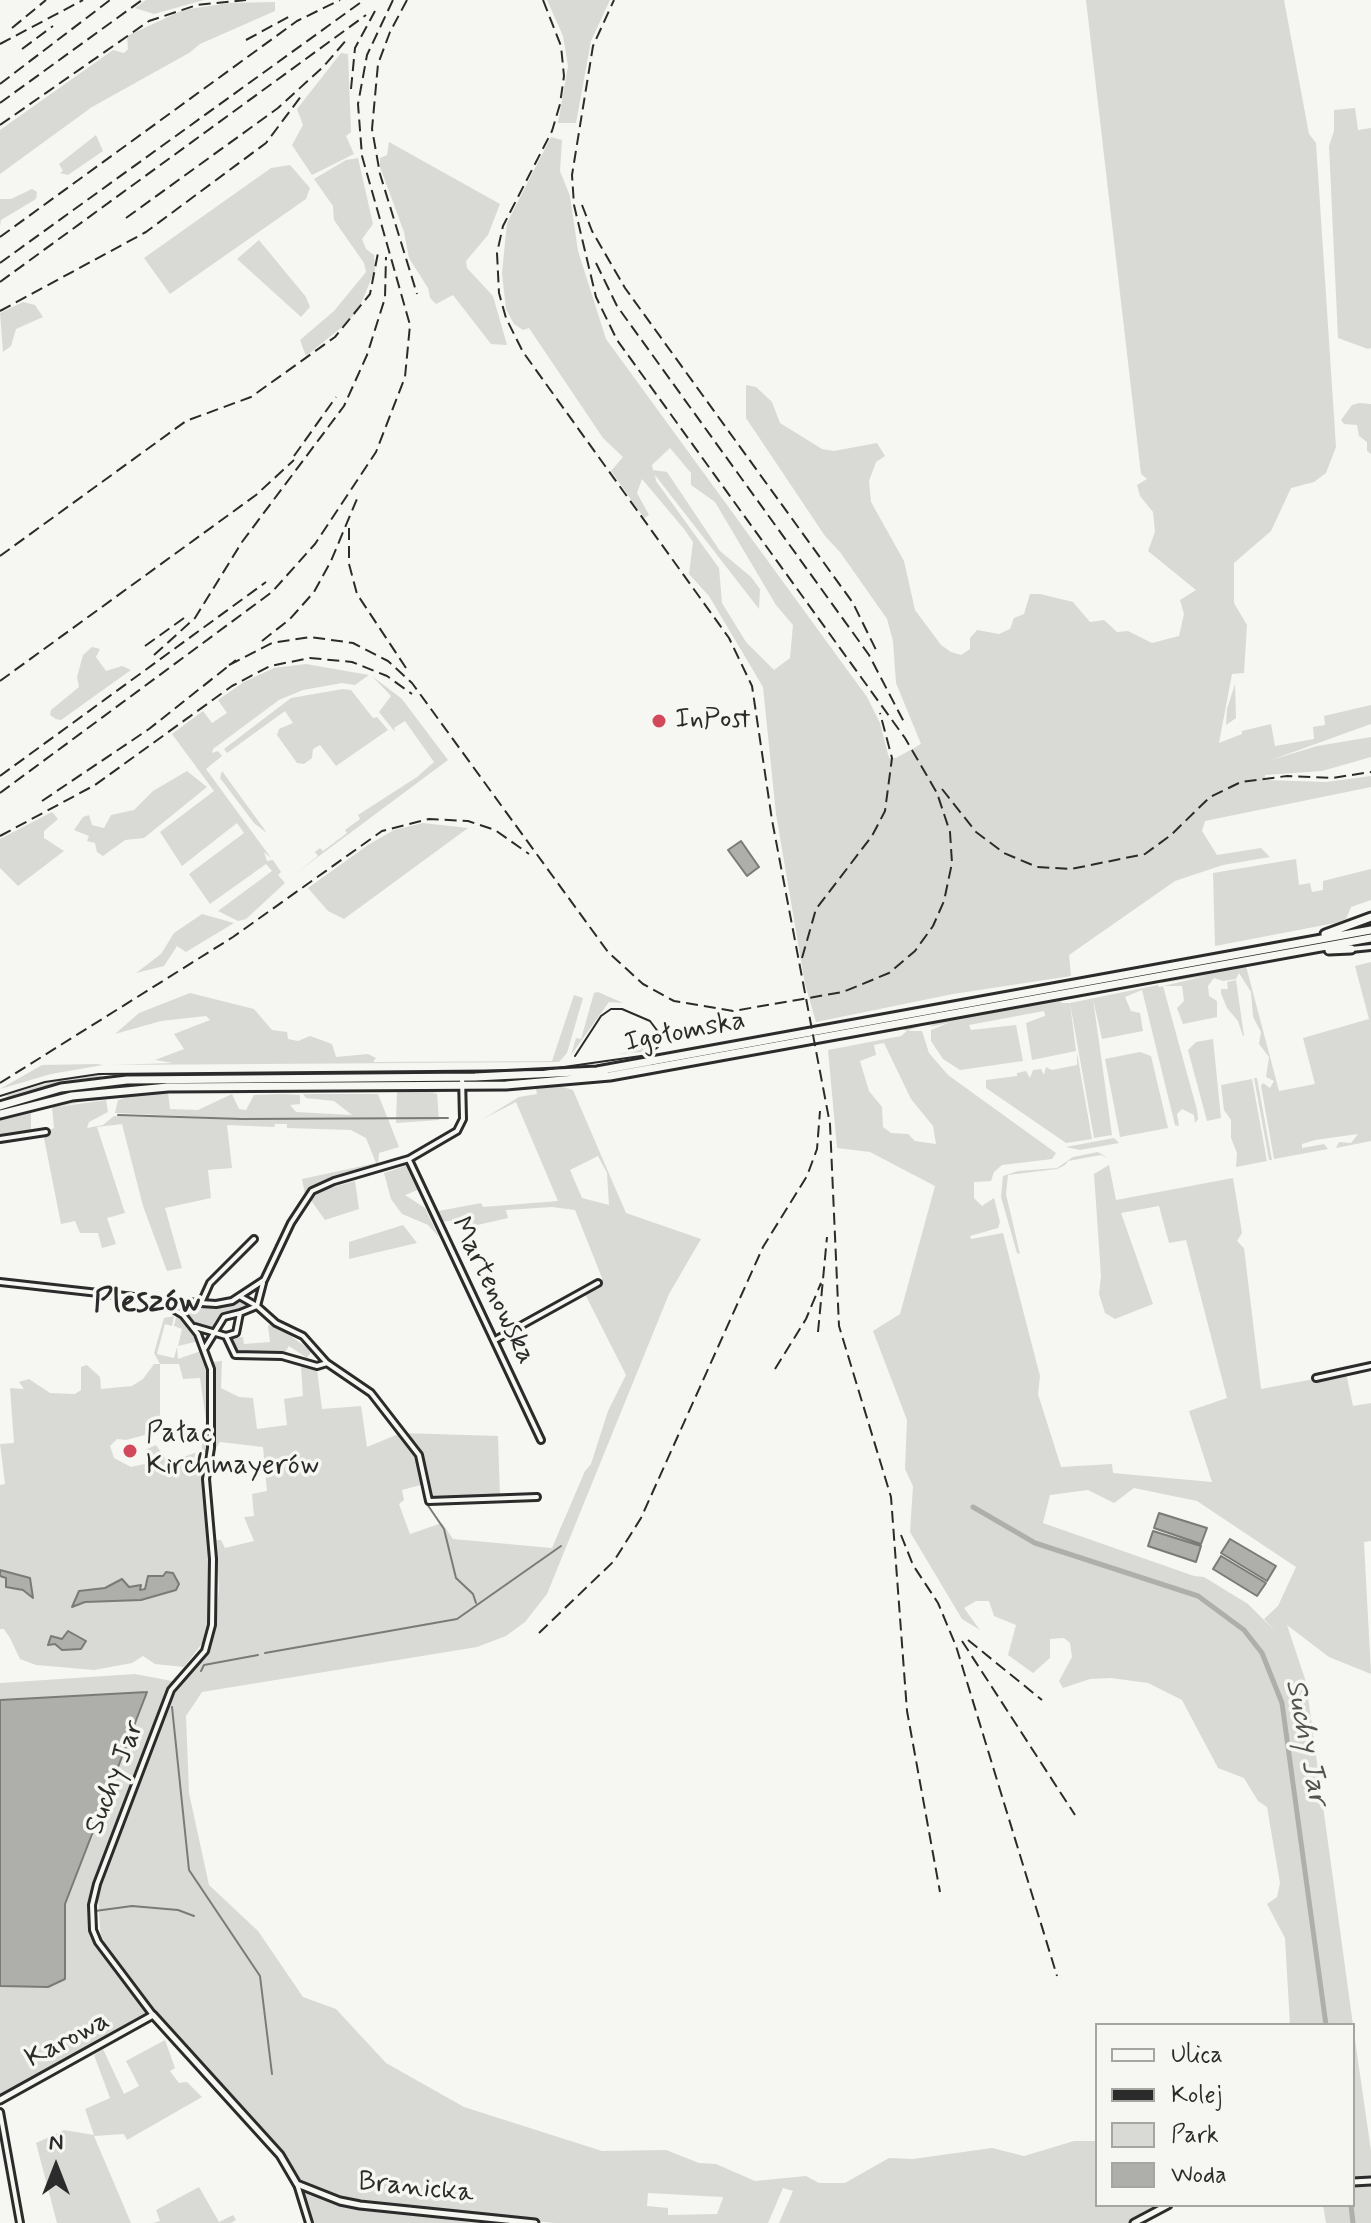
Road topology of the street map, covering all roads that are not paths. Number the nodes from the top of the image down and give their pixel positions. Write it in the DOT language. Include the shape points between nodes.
graph roads {
  1 [pos="1371,917"];
  2 [pos="1371,930"];
  3 [pos="1371,938"];
  4 [pos="1371,947"];
  5 [pos="1290,948"];
  6 [pos="1351,949"];
  7 [pos="462,1081"];
  8 [pos="0,1106"];
  9 [pos="0,1114"];
  10 [pos="46,1132"];
  11 [pos="0,1139"];
  12 [pos="409,1159"];
  13 [pos="254,1239"];
  14 [pos="264,1280"];
  15 [pos="0,1282"];
  16 [pos="598,1283"];
  17 [pos="241,1297"];
  18 [pos="170,1301"];
  19 [pos="201,1303"];
  20 [pos="257,1306"];
  21 [pos="240,1313"];
  22 [pos="193,1326"];
  23 [pos="213,1333"];
  24 [pos="226,1336"];
  25 [pos="495,1340"];
  26 [pos="205,1348"];
  27 [pos="327,1363"];
  28 [pos="1371,1366"];
  29 [pos="1316,1378"];
  30 [pos="541,1440"];
  31 [pos="537,1497"];
  32 [pos="153,2015"];
  33 [pos="0,2100"];
  34 [pos="0,2112"];
  35 [pos="297,2184"];
  36 [pos="1164,2207"];
  37 [pos="20,2223"];
  38 [pos="309,2223"];
  39 [pos="535,2223"];
  40 [pos="1134,2223"];
  1 -- 5 [label="main road"];
  2 -- 5 [label="main road, Igołomska"];
  3 -- 5 [label="main road, Igołomska"];
  4 -- 6 [label="street"];
  5 -- 6 [label="main road"];
  5 -- 7 [label="main road, Igołomska" via="607,1070"];
  7 -- 8 [label="main road, Igołomska" via="119,1081 61,1088"];
  7 -- 9 [label="main road, Igołomska" via="154,1087 60,1098"];
  7 -- 12 [label="street" via="459,1128"];
  10 -- 11 [label="street"];
  12 -- 14 [label="street" via="312,1191"];
  12 -- 25 [label="street, Martenowska"];
  13 -- 19 [label="street" via="210,1283"];
  14 -- 17 [label="street"];
  14 -- 20 [label="street"];
  15 -- 18 [label="street"];
  16 -- 25 [label="street"];
  17 -- 19 [label="street"];
  17 -- 20 [label="street"];
  18 -- 19 [label="street"];
  18 -- 22 [label="street, Suchy Jar"];
  20 -- 21 [label="street"];
  20 -- 27 [label="street" via="303,1336"];
  21 -- 23 [label="street" via="224,1317"];
  21 -- 24 [label="street" via="238,1330"];
  22 -- 23 [label="street"];
  22 -- 26 [label="street, Suchy Jar"];
  23 -- 24 [label="street"];
  23 -- 26 [label="street"];
  24 -- 27 [label="street" via="235,1355"];
  25 -- 30 [label="street, Martenowska"];
  26 -- 32 [label="street, Suchy Jar" via="213,1404 206,1479 213,1559 211,1635 205,1651 171,1690 92,1905 98,1942"];
  27 -- 31 [label="street" via="371,1393 419,1455 429,1501"];
  28 -- 29 [label="street"];
  32 -- 33 [label="street, Karowa"];
  32 -- 35 [label="street, Suchy Jar" via="280,2155"];
  34 -- 37 [label="street"];
  35 -- 38 [label="street, Suchy Jar"];
  35 -- 39 [label="street, Branicka" via="360,2205"];
  36 -- 40 [label="street"];
}
